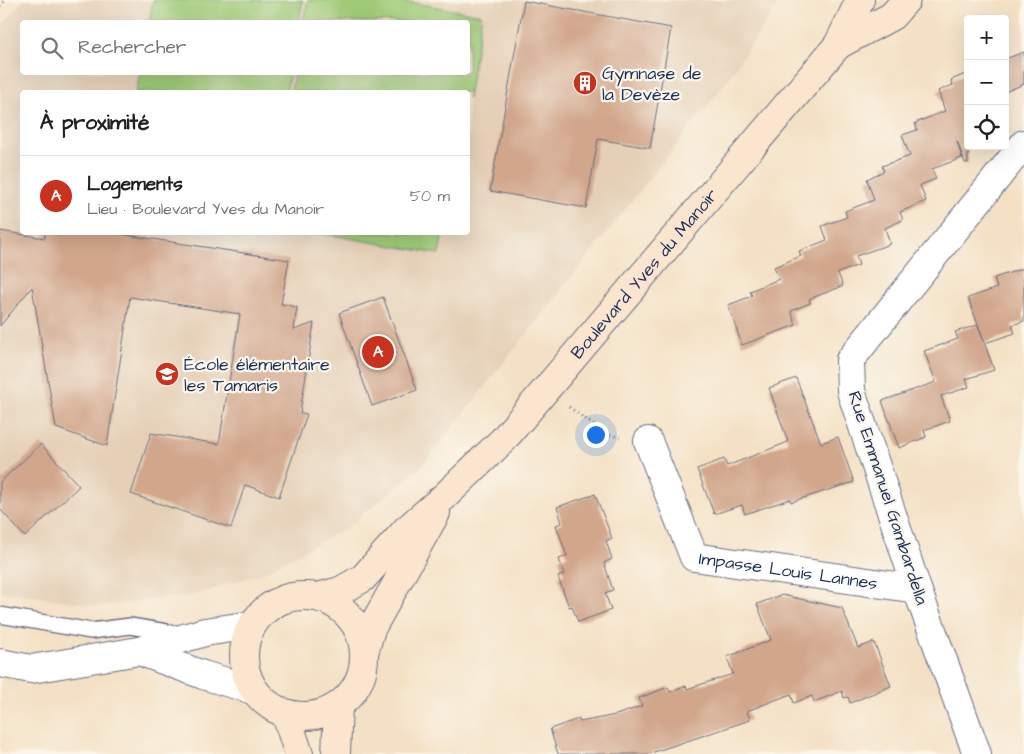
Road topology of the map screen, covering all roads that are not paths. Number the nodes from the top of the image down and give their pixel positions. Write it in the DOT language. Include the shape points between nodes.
graph roads {
  1 [pos="860,0"];
  2 [pos="906,0"];
  3 [pos="838,45"];
  4 [pos="1024,144"];
  5 [pos="648,441"];
  6 [pos="445,496"];
  7 [pos="917,589"];
  8 [pos="317,597"];
  9 [pos="0,615"];
  10 [pos="252,625"];
  11 [pos="191,636"];
  12 [pos="140,650"];
  13 [pos="364,653"];
  14 [pos="0,663"];
  15 [pos="253,690"];
  16 [pos="338,706"];
  17 [pos="286,715"];
  18 [pos="299,754"];
  19 [pos="336,754"];
  20 [pos="977,754"];
  1 -- 3 [label="street, Boulevard Yves du Manoir"];
  2 -- 3 [label="street, Boulevard Yves du Manoir" via="892,16"];
  3 -- 6 [label="street, Boulevard Yves du Manoir" via="503,440"];
  4 -- 7 [label="street, Rue Emmanuel Gambardella" via="850,360 851,391"];
  5 -- 7 [label="street, Impasse Louis Lannes" via="694,557"];
  6 -- 8 [label="street, Boulevard Yves du Manoir" via="406,530 363,578 340,592"];
  6 -- 13 [label="street, Boulevard Yves du Manoir" via="371,629"];
  7 -- 20 [label="street, Rue Emmanuel Gambardella"];
  8 -- 10 [label="street" via="292,597 280,601 259,615"];
  8 -- 13 [label="street" via="340,608 350,617 362,640"];
  9 -- 11 [label="lane" via="91,631 130,626"];
  10 -- 11 [label="street"];
  10 -- 15 [label="street" via="245,641 243,658"];
  11 -- 12 [label="street"];
  12 -- 14 [label="street" via="31,669"];
  12 -- 15 [label="street" via="203,675"];
  13 -- 16 [label="street" via="358,683"];
  15 -- 17 [label="street" via="268,705"];
  16 -- 17 [label="street" via="314,716"];
  16 -- 19 [label="street"];
  17 -- 18 [label="street"];
}
